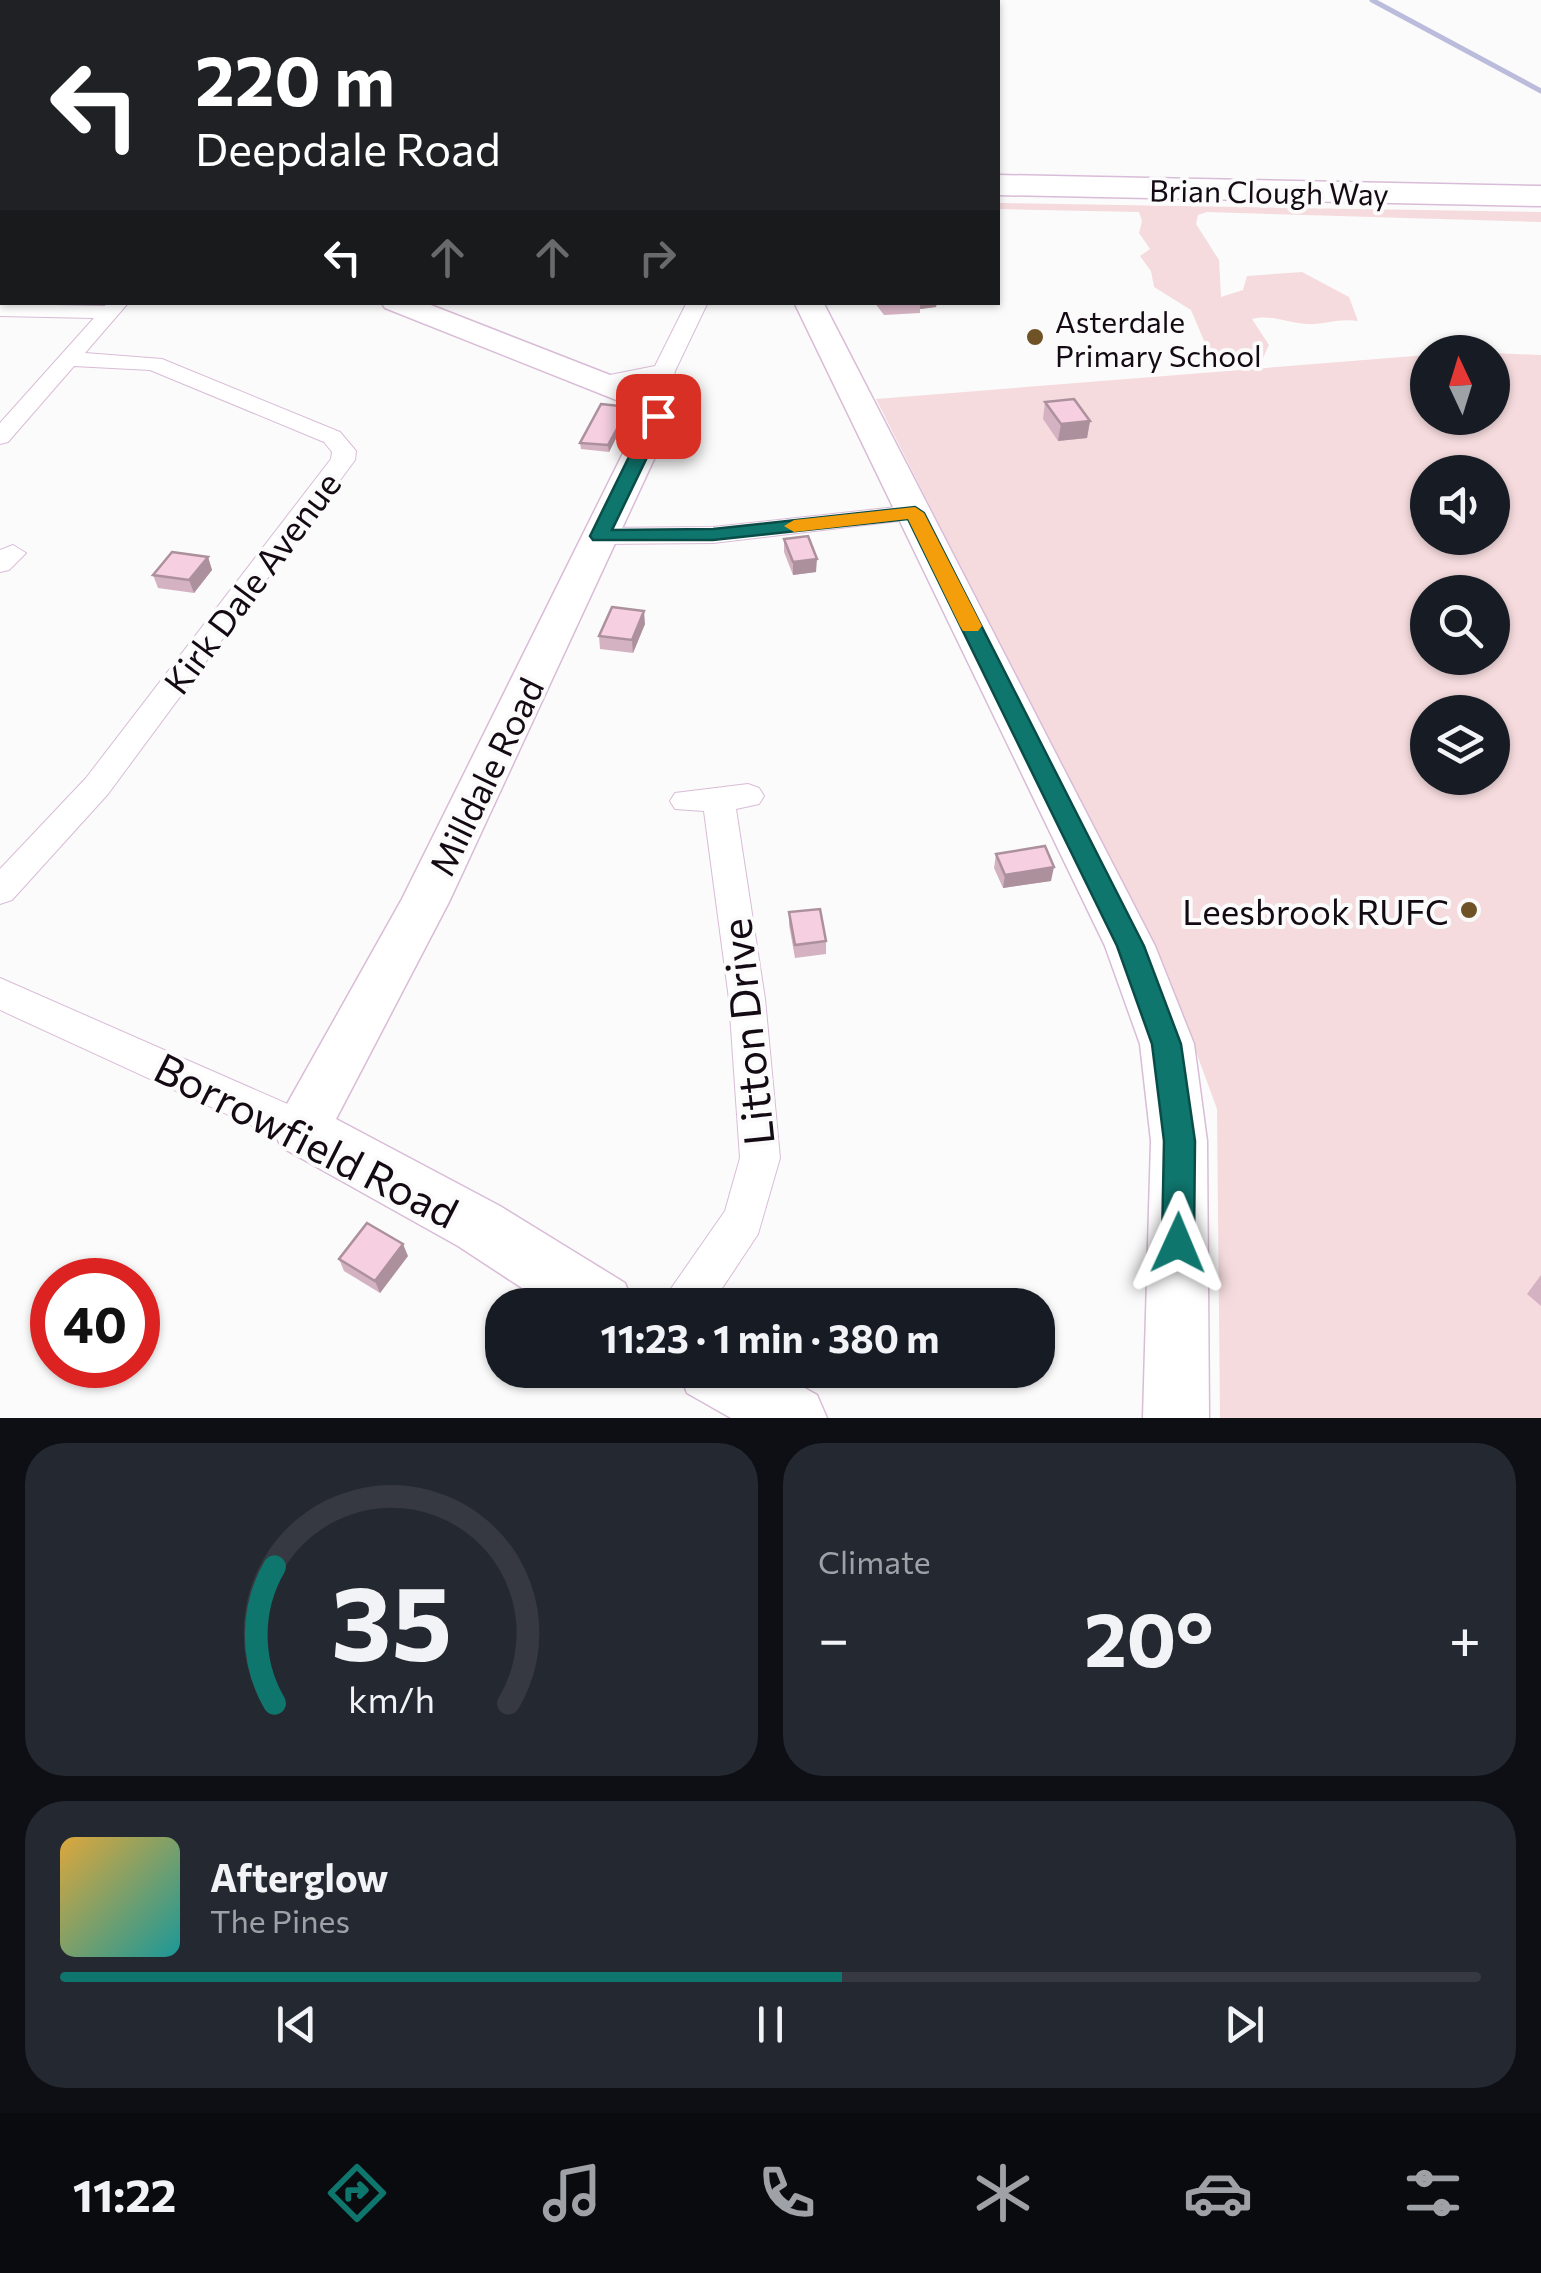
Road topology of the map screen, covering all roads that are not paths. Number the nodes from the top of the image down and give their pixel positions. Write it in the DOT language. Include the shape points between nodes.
graph roads {
  1 [pos="1000,185"];
  2 [pos="1541,196"];
  3 [pos="1000,198"];
  4 [pos="1541,207"];
  5 [pos="411,305"];
  6 [pos="696,305"];
  7 [pos="810,305"];
  8 [pos="114,307"];
  9 [pos="0,310"];
  10 [pos="68,359"];
  11 [pos="664,370"];
  12 [pos="604,384"];
  13 [pos="658,416"];
  14 [pos="0,437"];
  15 [pos="915,513"];
  16 [pos="600,536"];
  17 [pos="717,798"];
  18 [pos="0,892"];
  19 [pos="0,993"];
  20 [pos="300,1129"];
  21 [pos="576,1288"];
  22 [pos="697,1288"];
  23 [pos="742,1388"];
  24 [pos="794,1418"];
  25 [pos="1176,1418"];
  1 -- 2 [label="highway, Brian Clough Way"];
  3 -- 4 [label="highway, Brian Clough Way"];
  5 -- 12 [label="street"];
  6 -- 11 [label="street"];
  7 -- 15 [label="street"];
  8 -- 9 [label="street"];
  8 -- 10 [label="street"];
  10 -- 14 [label="street"];
  10 -- 18 [label="street, Kirk Dale Avenue" via="171,370 332,437 343,460 98,786"];
  11 -- 12 [label="street"];
  11 -- 13 [label="street"];
  12 -- 13 [label="street" via="640,398"];
  13 -- 16 [label="street, Milldale Road"];
  15 -- 16 [label="street" via="713,534"];
  15 -- 25 [label="street" via="1130,946 1167,1044 1180,1141"];
  16 -- 20 [label="street, Milldale Road" via="425,902"];
  17 -- 22 [label="street, Litton Drive" via="747,999 760,1158 744,1220"];
  19 -- 20 [label="street, Borrowfield Road"];
  20 -- 21 [label="street, Borrowfield Road" via="479,1226"];
  23 -- 24 [label="street"];
}
